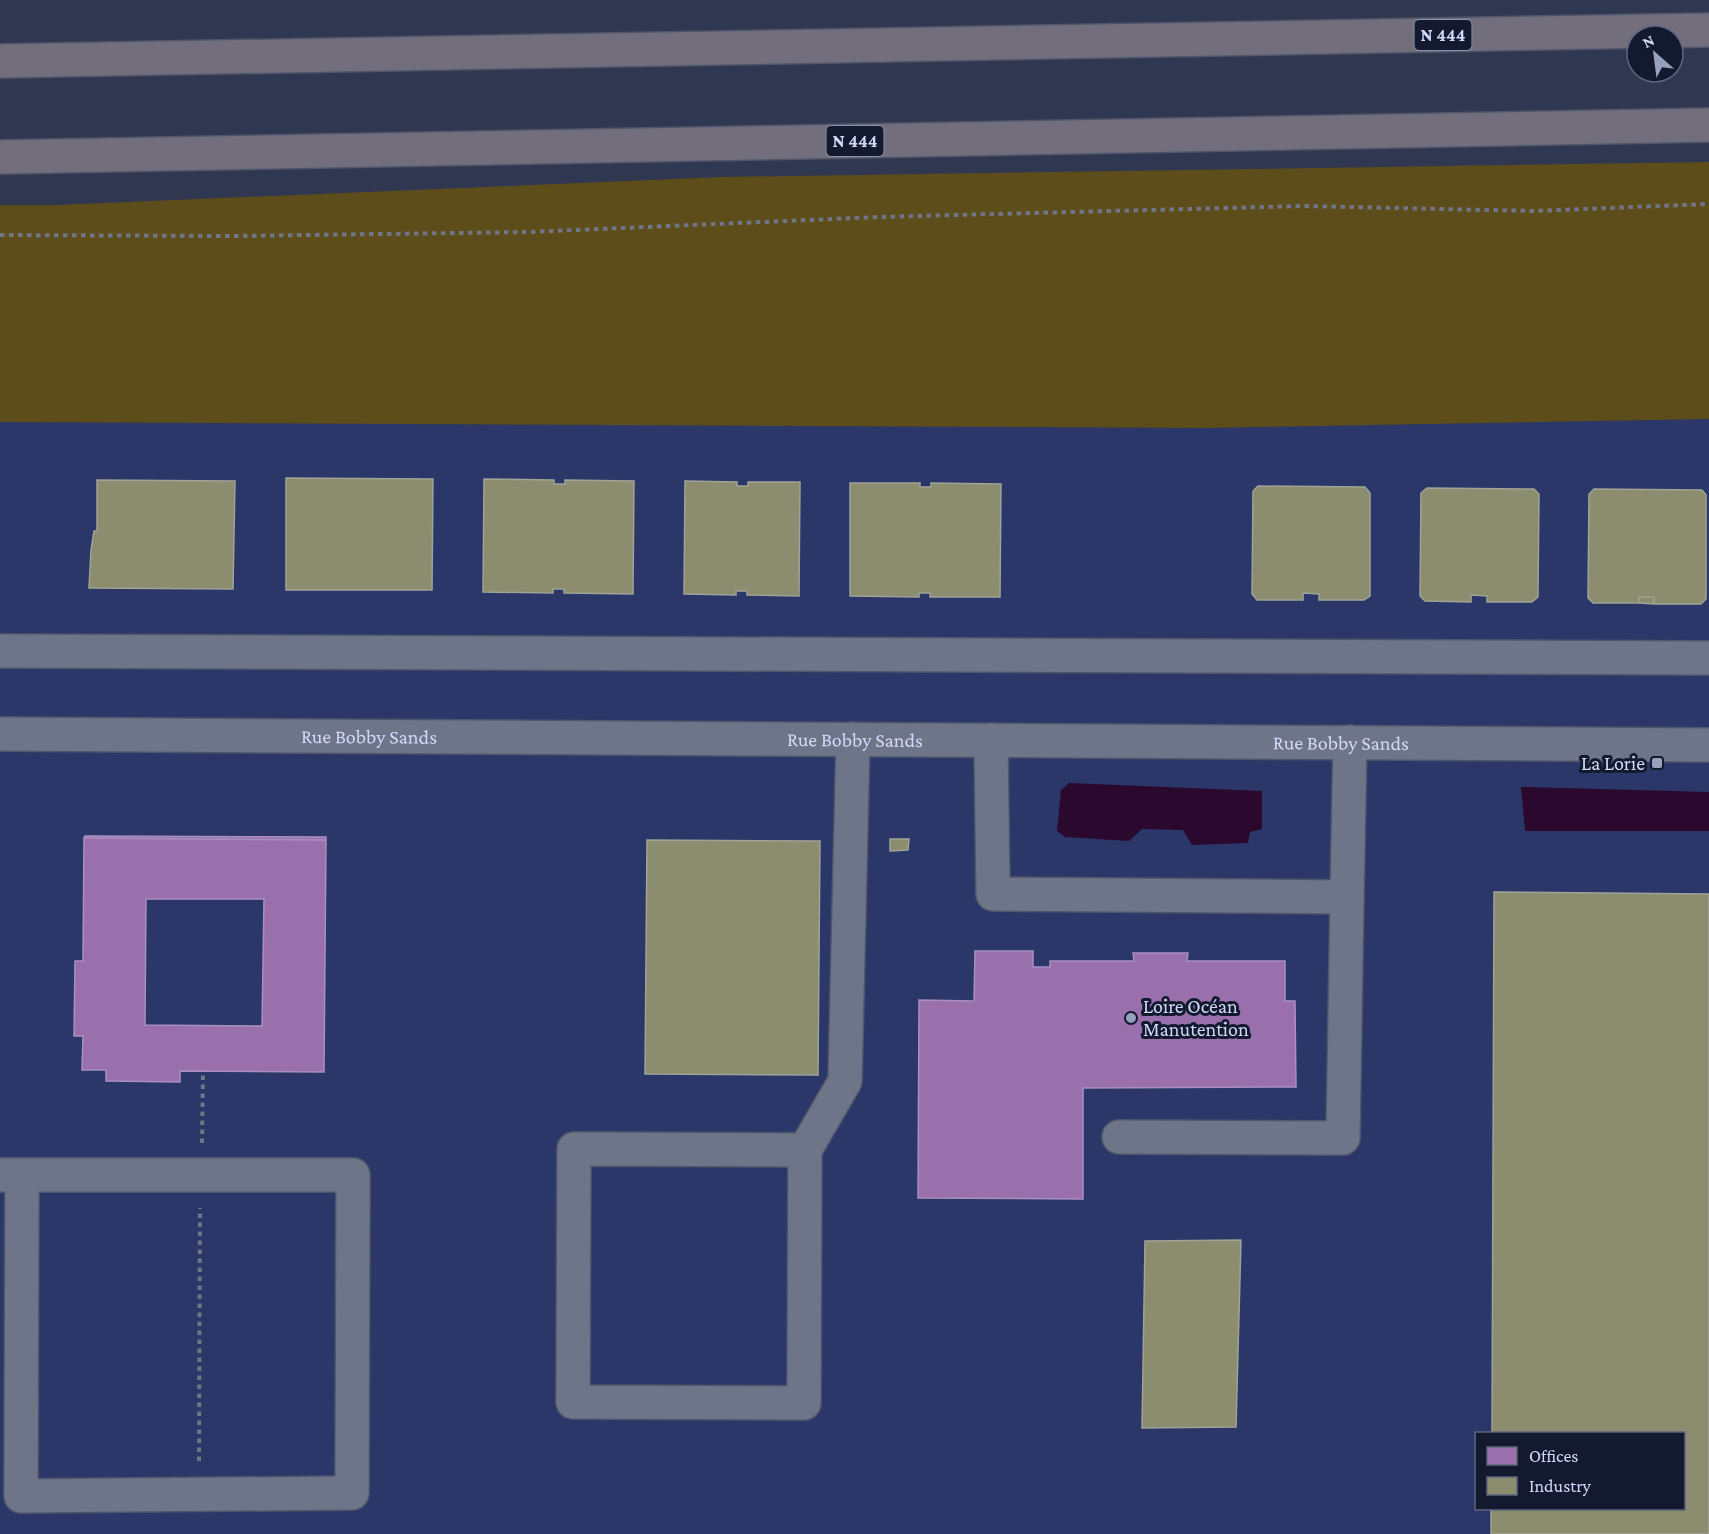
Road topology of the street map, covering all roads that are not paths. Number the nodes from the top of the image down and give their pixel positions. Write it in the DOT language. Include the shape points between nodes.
graph roads {
  1 [pos="1709,30"];
  2 [pos="0,61"];
  3 [pos="1709,125"];
  4 [pos="0,157"];
  5 [pos="0,651"];
  6 [pos="1709,658"];
  7 [pos="0,734"];
  8 [pos="853,739"];
  9 [pos="991,740"];
  10 [pos="1350,742"];
  11 [pos="1709,745"];
  12 [pos="1347,897"];
  13 [pos="1119,1137"];
  14 [pos="805,1150"];
  15 [pos="11,1175"];
  1 -- 2 [label="highway, N 444"];
  3 -- 4 [label="highway, N 444"];
  5 -- 6 [label="street"];
  7 -- 8 [label="street, Rue Bobby Sands"];
  8 -- 9 [label="street, Rue Bobby Sands"];
  8 -- 14 [label="street" via="845,1081"];
  9 -- 10 [label="street, Rue Bobby Sands"];
  9 -- 12 [label="street" via="993,894"];
  10 -- 11 [label="street, Rue Bobby Sands"];
  10 -- 12 [label="street"];
  12 -- 13 [label="street" via="1343,1138"];
  14 -- 14 [label="street" via="574,1149 573,1402 804,1403"];
  15 -- 15 [label="street" via="353,1174 352,1493 21,1496"];
}
